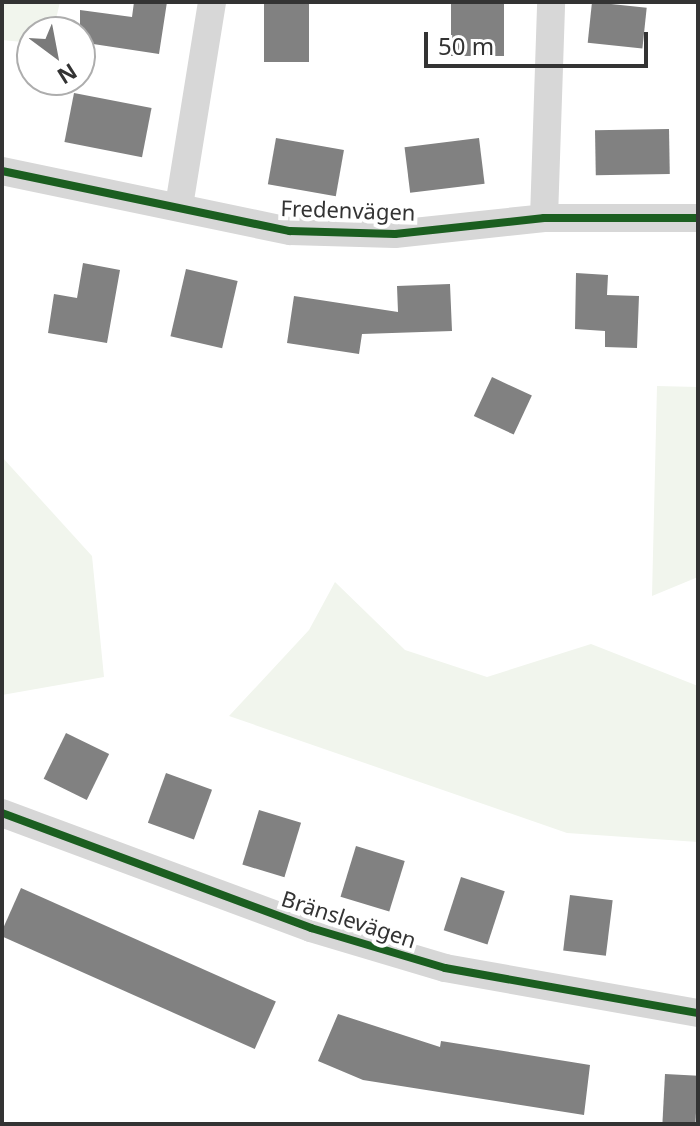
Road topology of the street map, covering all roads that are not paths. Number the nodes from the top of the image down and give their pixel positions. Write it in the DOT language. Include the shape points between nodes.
graph roads {
  1 [pos="212,2"];
  2 [pos="551,2"];
  3 [pos="2,171"];
  4 [pos="179,206"];
  5 [pos="544,218"];
  6 [pos="698,218"];
  7 [pos="2,813"];
  8 [pos="698,1013"];
  1 -- 4 [label="street"];
  2 -- 5 [label="street"];
  3 -- 4 [label="street, Fredenvägen"];
  4 -- 5 [label="street, Fredenvägen" via="290,231 380,234"];
  5 -- 6 [label="street, Fredenvägen"];
  7 -- 8 [label="street, Bränslevägen" via="311,928 445,968"];
}
